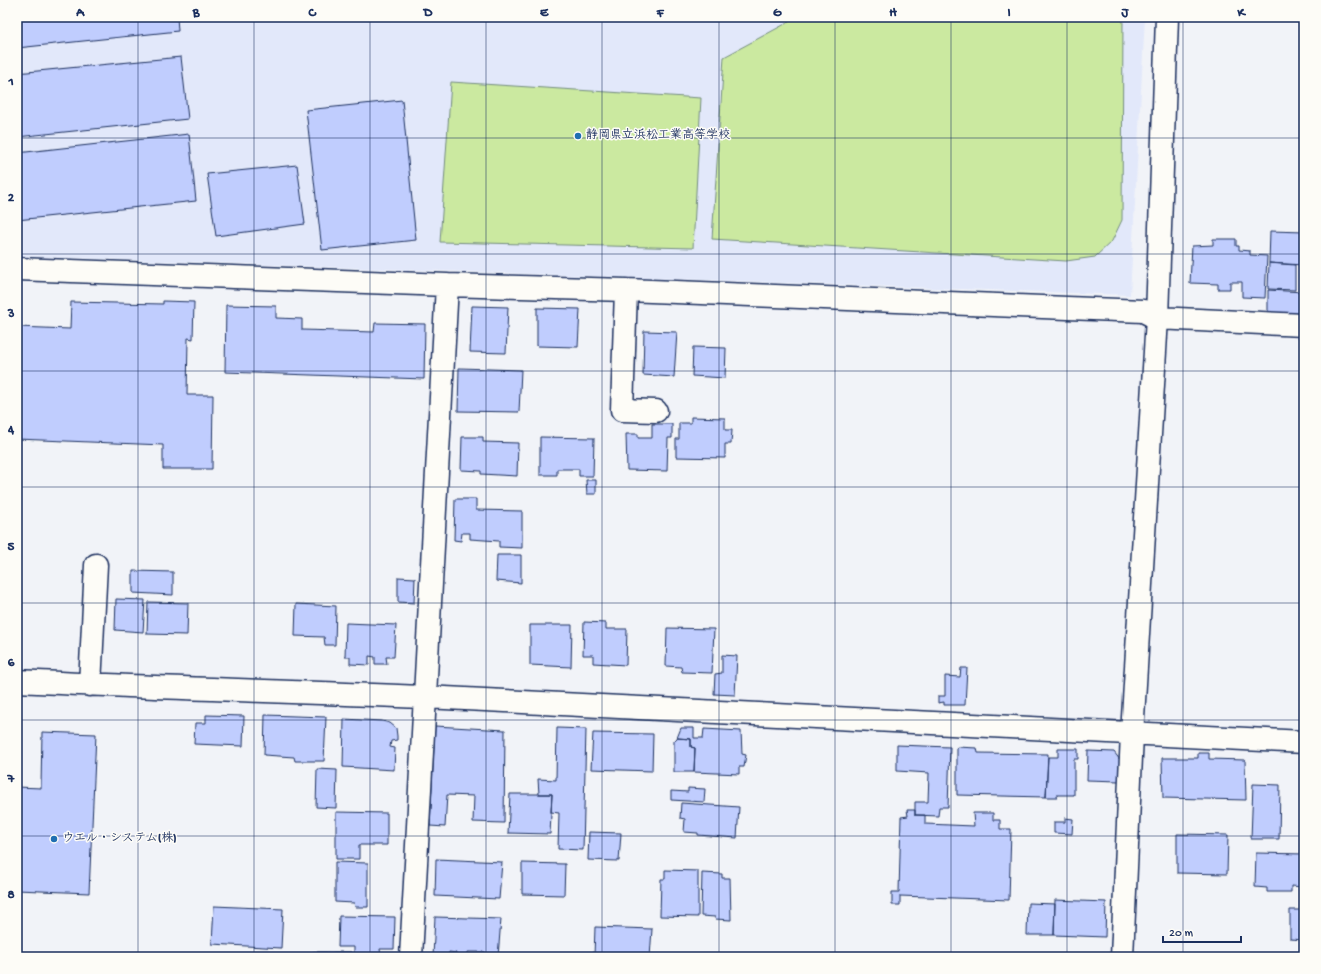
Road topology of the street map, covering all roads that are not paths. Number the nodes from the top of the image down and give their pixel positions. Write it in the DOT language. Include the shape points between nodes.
graph roads {
  1 [pos="1167,17"];
  2 [pos="17,269"];
  3 [pos="448,285"];
  4 [pos="626,290"];
  5 [pos="1157,318"];
  6 [pos="1304,325"];
  7 [pos="656,411"];
  8 [pos="96,565"];
  9 [pos="17,680"];
  10 [pos="90,684"];
  11 [pos="426,697"];
  12 [pos="1132,734"];
  13 [pos="1304,742"];
  14 [pos="411,957"];
  15 [pos="1122,957"];
  1 -- 5 [label="street"];
  2 -- 3 [label="street"];
  3 -- 4 [label="street"];
  3 -- 11 [label="street"];
  4 -- 5 [label="street" via="1143,311"];
  4 -- 7 [label="street" via="622,410"];
  5 -- 6 [label="street"];
  5 -- 12 [label="street"];
  8 -- 10 [label="street"];
  9 -- 10 [label="street"];
  10 -- 11 [label="street"];
  11 -- 12 [label="street"];
  11 -- 14 [label="street"];
  12 -- 13 [label="street"];
  12 -- 15 [label="street"];
}
